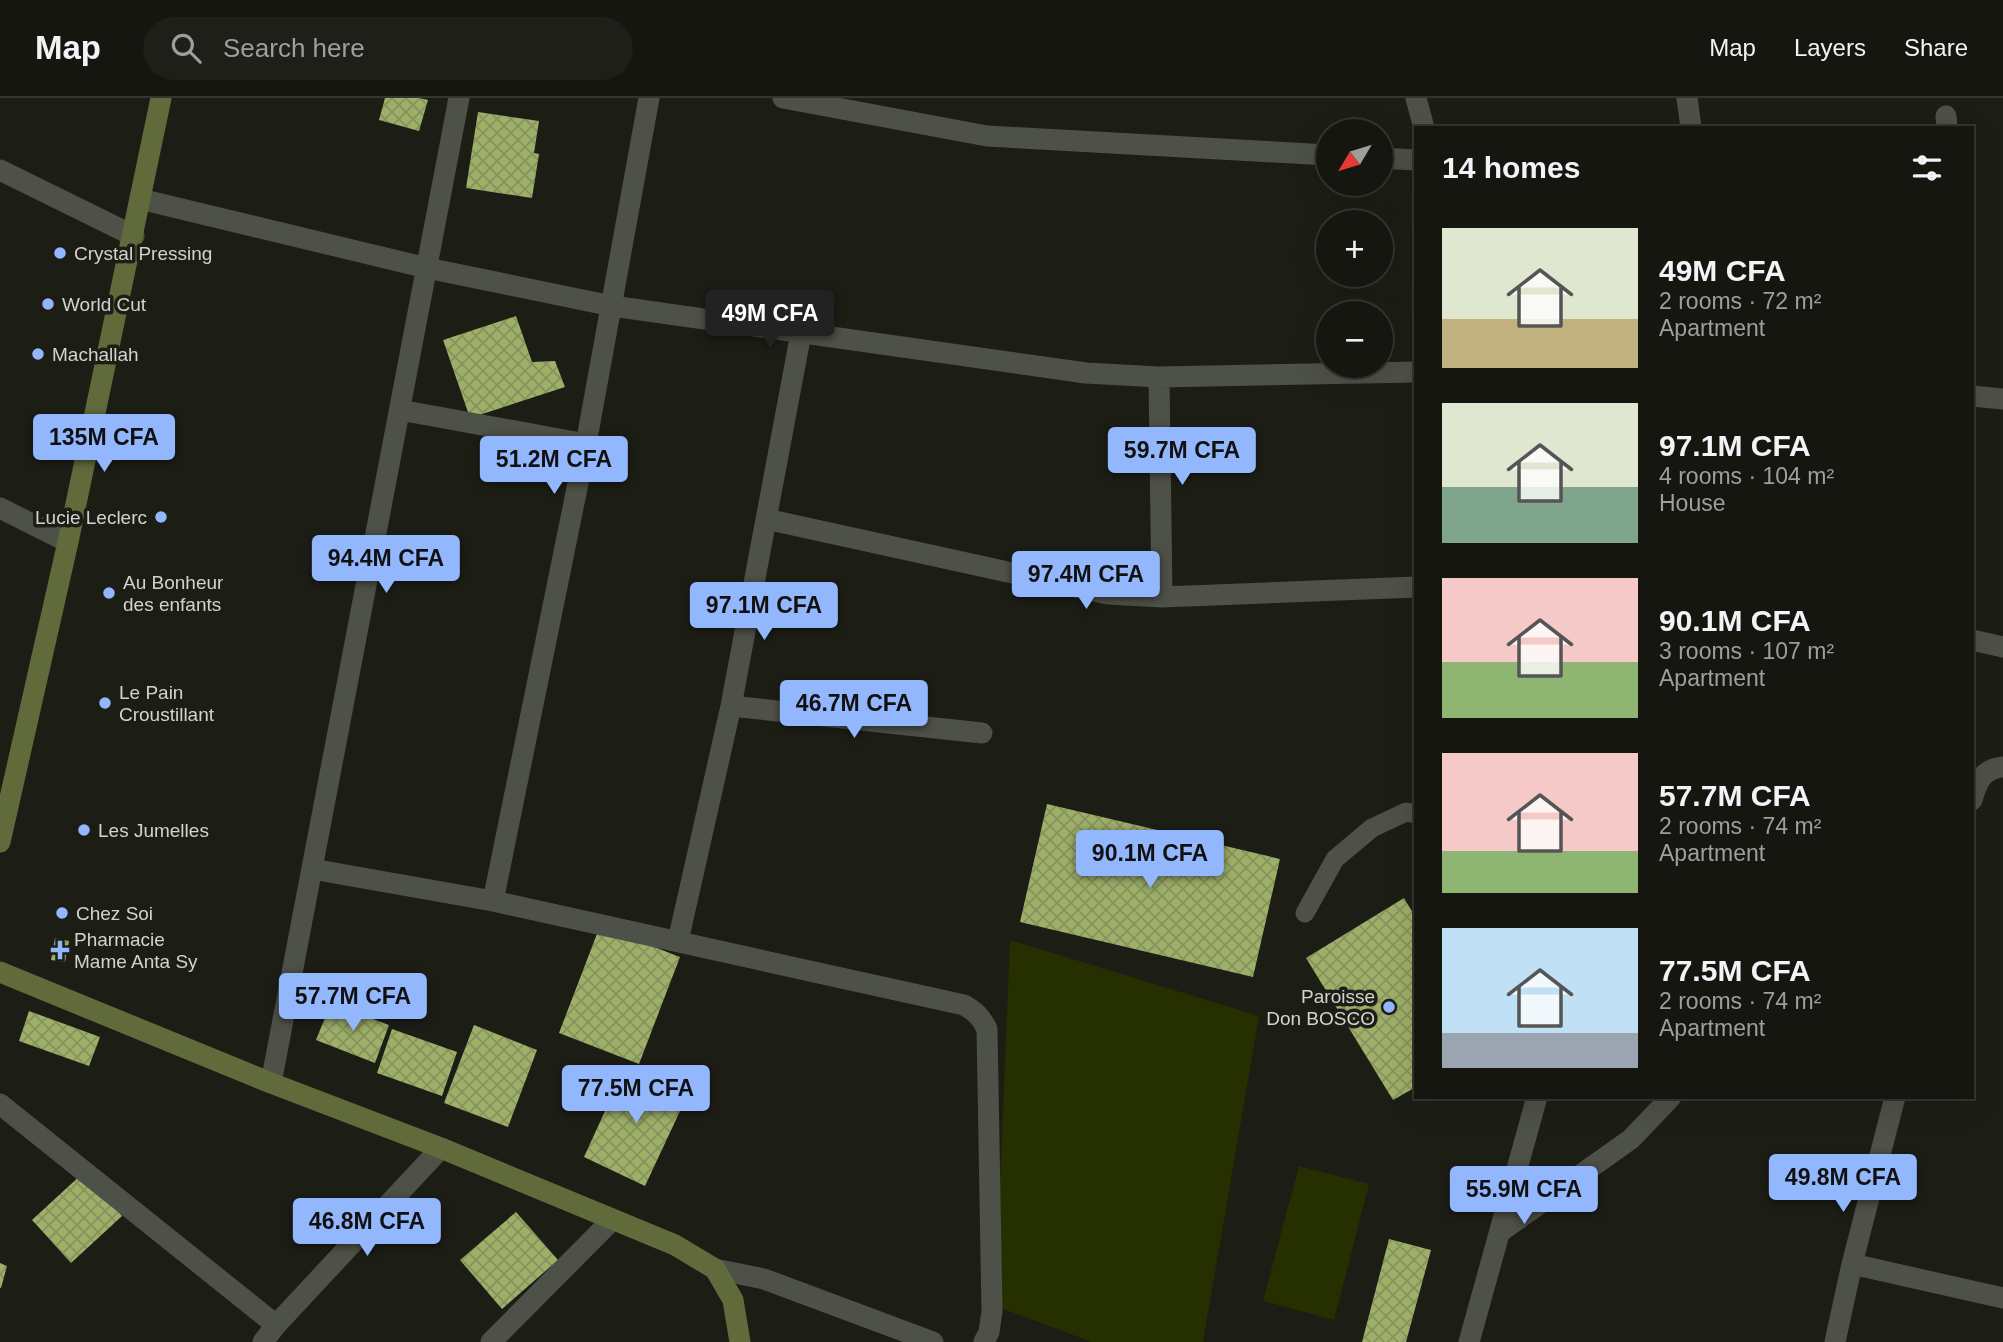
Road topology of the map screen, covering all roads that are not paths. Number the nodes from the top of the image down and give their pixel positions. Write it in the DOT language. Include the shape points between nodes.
graph roads {
  1 [pos="161,98"];
  2 [pos="459,98"];
  3 [pos="649,98"];
  4 [pos="783,98"];
  5 [pos="1416,98"];
  6 [pos="1687,98"];
  7 [pos="1423,126"];
  8 [pos="1691,126"];
  9 [pos="1316,154"];
  10 [pos="1393,159"];
  11 [pos="1414,160"];
  12 [pos="0,170"];
  13 [pos="139,199"];
  14 [pos="134,236"];
  15 [pos="427,268"];
  16 [pos="611,306"];
  17 [pos="801,333"];
  18 [pos="1414,372"];
  19 [pos="1159,377"];
  20 [pos="1974,396"];
  21 [pos="2003,399"];
  22 [pos="400,410"];
  23 [pos="586,444"];
  24 [pos="0,508"];
  25 [pos="766,519"];
  26 [pos="68,542"];
  27 [pos="1414,587"];
  28 [pos="1162,597"];
  29 [pos="1974,640"];
  30 [pos="2003,647"];
  31 [pos="730,706"];
  32 [pos="982,733"];
  33 [pos="2003,766"];
  34 [pos="1974,794"];
  35 [pos="1414,814"];
  36 [pos="0,842"];
  37 [pos="312,869"];
  38 [pos="493,901"];
  39 [pos="1305,913"];
  40 [pos="678,941"];
  41 [pos="0,972"];
  42 [pos="271,1083"];
  43 [pos="1535,1099"];
  44 [pos="1669,1099"];
  45 [pos="1894,1099"];
  46 [pos="0,1104"];
  47 [pos="441,1148"];
  48 [pos="612,1220"];
  49 [pos="1500,1232"];
  50 [pos="1852,1264"];
  51 [pos="715,1269"];
  52 [pos="2003,1298"];
  53 [pos="270,1334"];
  54 [pos="491,1342"];
  55 [pos="740,1342"];
  56 [pos="933,1342"];
  57 [pos="984,1342"];
  58 [pos="1469,1342"];
  59 [pos="1835,1342"];
  1 -- 13 [label="street"];
  2 -- 15 [label="street"];
  3 -- 16 [label="street"];
  4 -- 9 [label="street" via="987,136"];
  5 -- 7 [label="street"];
  6 -- 8 [label="street"];
  10 -- 11 [label="street"];
  12 -- 14 [label="street"];
  13 -- 14 [label="street"];
  13 -- 15 [label="street"];
  14 -- 26 [label="street"];
  15 -- 16 [label="street"];
  15 -- 22 [label="street"];
  16 -- 17 [label="street"];
  16 -- 23 [label="street"];
  17 -- 19 [label="street" via="1086,373"];
  17 -- 25 [label="street"];
  18 -- 19 [label="street"];
  19 -- 28 [label="street"];
  20 -- 21 [label="street"];
  22 -- 23 [label="street"];
  22 -- 37 [label="street"];
  23 -- 38 [label="street"];
  24 -- 26 [label="street"];
  25 -- 28 [label="street" via="1108,594"];
  25 -- 31 [label="street"];
  26 -- 36 [label="street"];
  27 -- 28 [label="street"];
  29 -- 30 [label="street"];
  31 -- 32 [label="street"];
  31 -- 40 [label="street"];
  33 -- 34 [label="street" via="1983,774"];
  35 -- 39 [label="lane" via="1406,812 1372,828 1335,859"];
  37 -- 38 [label="street"];
  37 -- 42 [label="street"];
  38 -- 40 [label="street"];
  40 -- 57 [label="street" via="964,1004 982,1018 987,1029 992,1311"];
  41 -- 42 [label="street"];
  42 -- 47 [label="street"];
  43 -- 49 [label="street"];
  44 -- 49 [label="street" via="1632,1139"];
  45 -- 50 [label="street"];
  46 -- 53 [label="street"];
  47 -- 48 [label="street"];
  47 -- 53 [label="street"];
  48 -- 51 [label="street" via="675,1245"];
  48 -- 54 [label="street"];
  49 -- 58 [label="street"];
  50 -- 52 [label="street"];
  50 -- 59 [label="street"];
  51 -- 55 [label="street" via="733,1300"];
  51 -- 56 [label="street" via="764,1279"];
}
